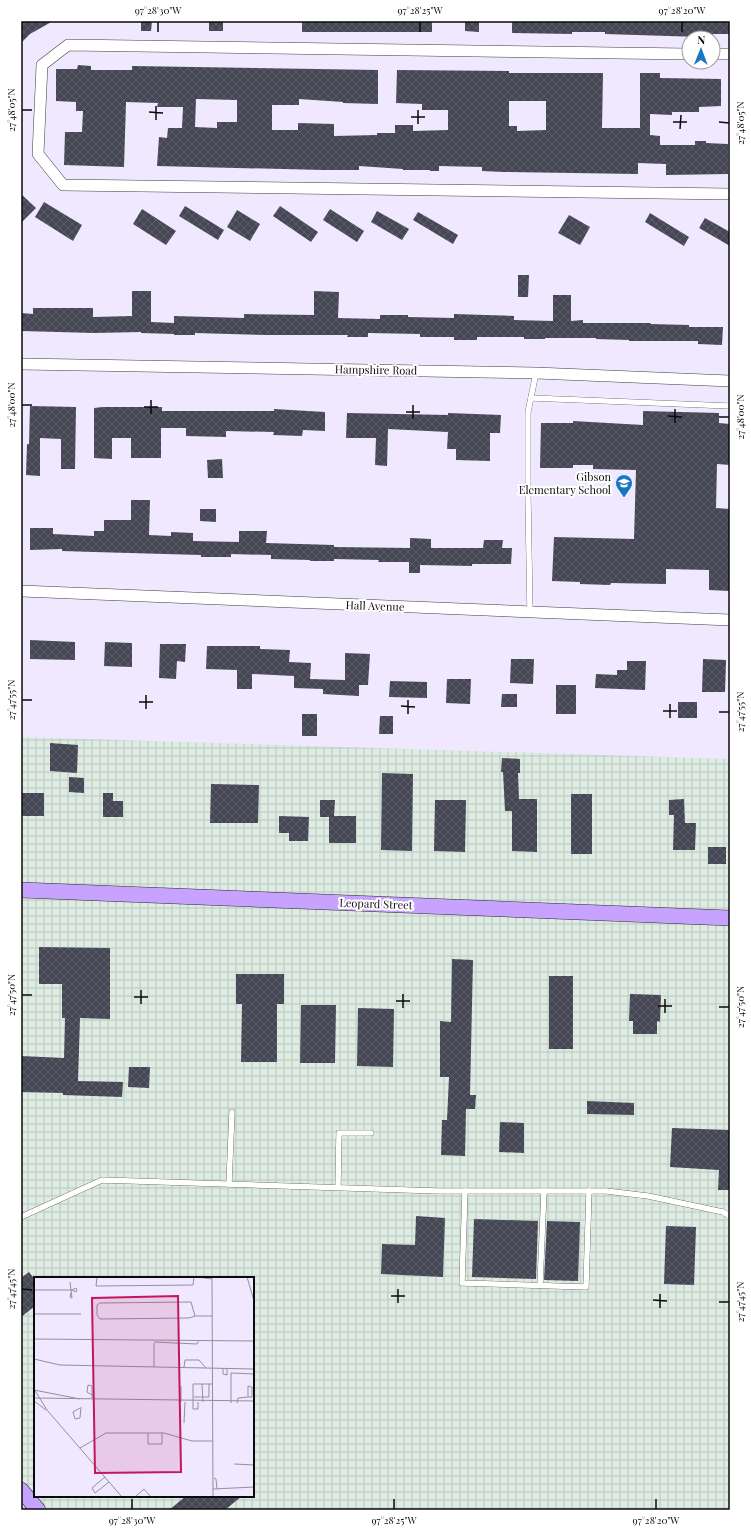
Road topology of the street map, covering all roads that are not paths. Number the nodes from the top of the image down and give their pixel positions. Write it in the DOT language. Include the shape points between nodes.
graph roads {
  1 [pos="681,54"];
  2 [pos="730,194"];
  3 [pos="21,364"];
  4 [pos="536,373"];
  5 [pos="730,381"];
  6 [pos="531,398"];
  7 [pos="730,406"];
  8 [pos="21,591"];
  9 [pos="530,612"];
  10 [pos="730,620"];
  11 [pos="21,890"];
  12 [pos="730,918"];
  13 [pos="232,1112"];
  14 [pos="371,1133"];
  15 [pos="229,1184"];
  16 [pos="338,1187"];
  17 [pos="464,1191"];
  18 [pos="544,1191"];
  19 [pos="590,1191"];
  20 [pos="730,1216"];
  21 [pos="21,1217"];
  22 [pos="540,1285"];
  23 [pos="21,1490"];
  24 [pos="38,1510"];
  1 -- 2 [label="street" via="68,45 42,65 38,154 63,185"];
  3 -- 4 [label="street, Hampshire Road"];
  4 -- 5 [label="street, Hampshire Road"];
  4 -- 6 [label="lane"];
  6 -- 7 [label="lane"];
  6 -- 9 [label="lane" via="528,412"];
  8 -- 9 [label="street, Hall Avenue"];
  9 -- 10 [label="street, Hall Avenue"];
  11 -- 12 [label="main road, Leopard Street"];
  13 -- 15 [label="lane"];
  14 -- 16 [label="lane" via="339,1133"];
  15 -- 16 [label="lane"];
  15 -- 21 [label="lane" via="102,1180"];
  16 -- 17 [label="lane"];
  17 -- 18 [label="lane"];
  17 -- 22 [label="lane" via="462,1283"];
  18 -- 19 [label="lane"];
  18 -- 22 [label="lane"];
  19 -- 20 [label="lane" via="648,1196 723,1212"];
  19 -- 22 [label="lane" via="586,1287"];
  23 -- 24 [label="main road"];
}
